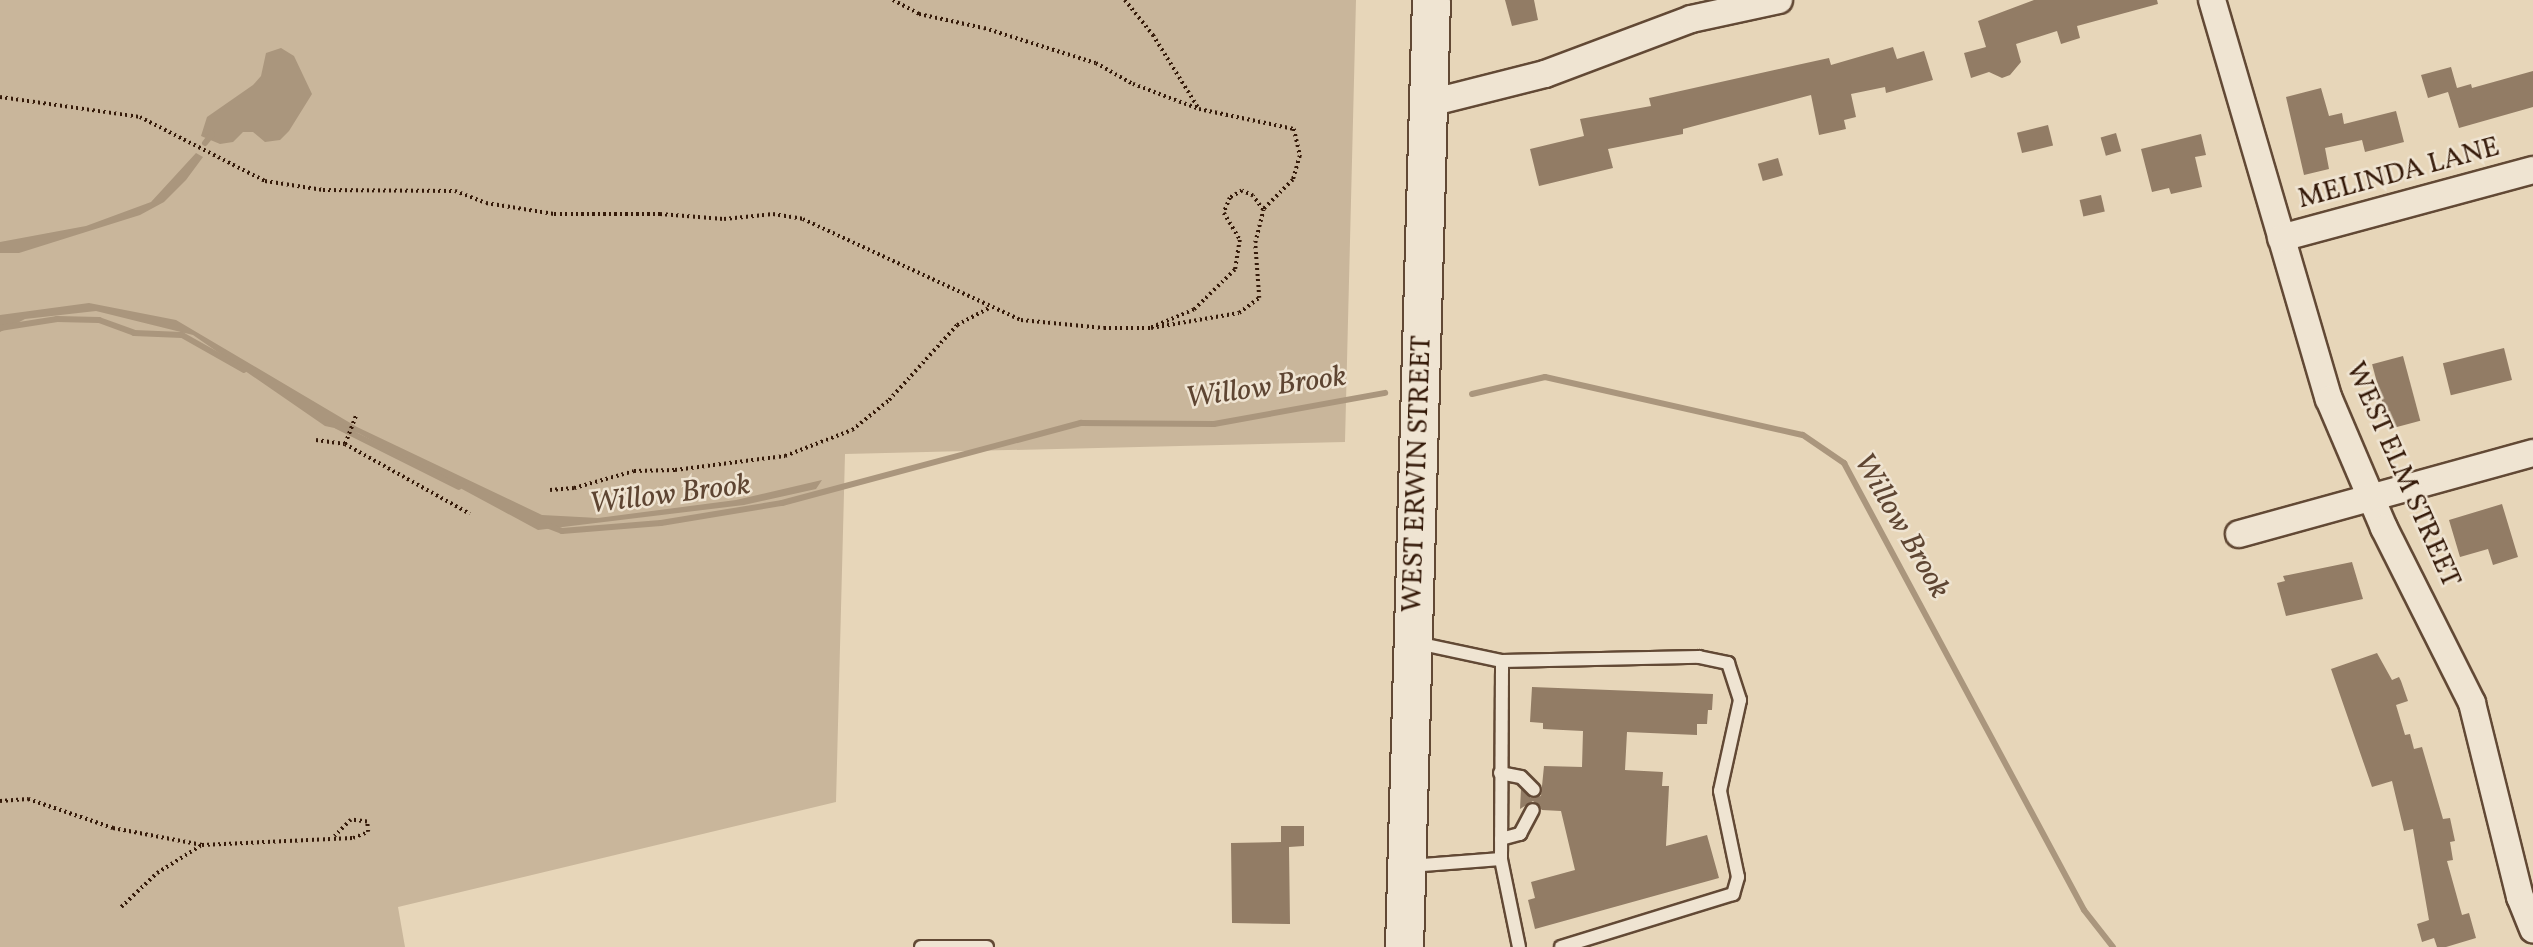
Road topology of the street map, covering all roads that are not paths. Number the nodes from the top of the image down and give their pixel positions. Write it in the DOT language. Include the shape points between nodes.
graph roads {
  1 [pos="1431,0"];
  2 [pos="1779,0"];
  3 [pos="2212,0"];
  4 [pos="1430,103"];
  5 [pos="2533,170"];
  6 [pos="2281,238"];
  7 [pos="2533,453"];
  8 [pos="2371,496"];
  9 [pos="2239,534"];
  10 [pos="1413,642"];
  11 [pos="1502,661"];
  12 [pos="1500,774"];
  13 [pos="1534,790"];
  14 [pos="1533,810"];
  15 [pos="1501,839"];
  16 [pos="1501,859"];
  17 [pos="1407,866"];
  18 [pos="2533,930"];
  19 [pos="921,947"];
  20 [pos="987,947"];
  21 [pos="1404,947"];
  22 [pos="1519,947"];
  23 [pos="1561,947"];
  1 -- 4 [label="main road, WEST ERWIN STREET"];
  2 -- 4 [label="street" via="1691,19 1545,74"];
  3 -- 6 [label="street, WEST ELM STREET"];
  4 -- 10 [label="main road, WEST ERWIN STREET"];
  5 -- 6 [label="street, MELINDA LANE"];
  6 -- 8 [label="street, WEST ELM STREET" via="2329,399"];
  7 -- 8 [label="street"];
  8 -- 9 [label="street"];
  8 -- 18 [label="street, WEST ELM STREET" via="2472,703 2520,897"];
  10 -- 11 [label="lane"];
  10 -- 17 [label="main road, WEST ERWIN STREET"];
  11 -- 12 [label="lane"];
  11 -- 23 [label="lane" via="1699,657 1728,663 1737,682 1736,725 1720,791 1738,877 1733,894"];
  12 -- 13 [label="lane" via="1521,777"];
  12 -- 15 [label="lane"];
  14 -- 15 [label="lane" via="1520,834"];
  15 -- 16 [label="lane"];
  16 -- 17 [label="lane"];
  16 -- 22 [label="lane"];
  17 -- 21 [label="main road, WEST ERWIN STREET"];
  19 -- 20 [label="lane"];
}
